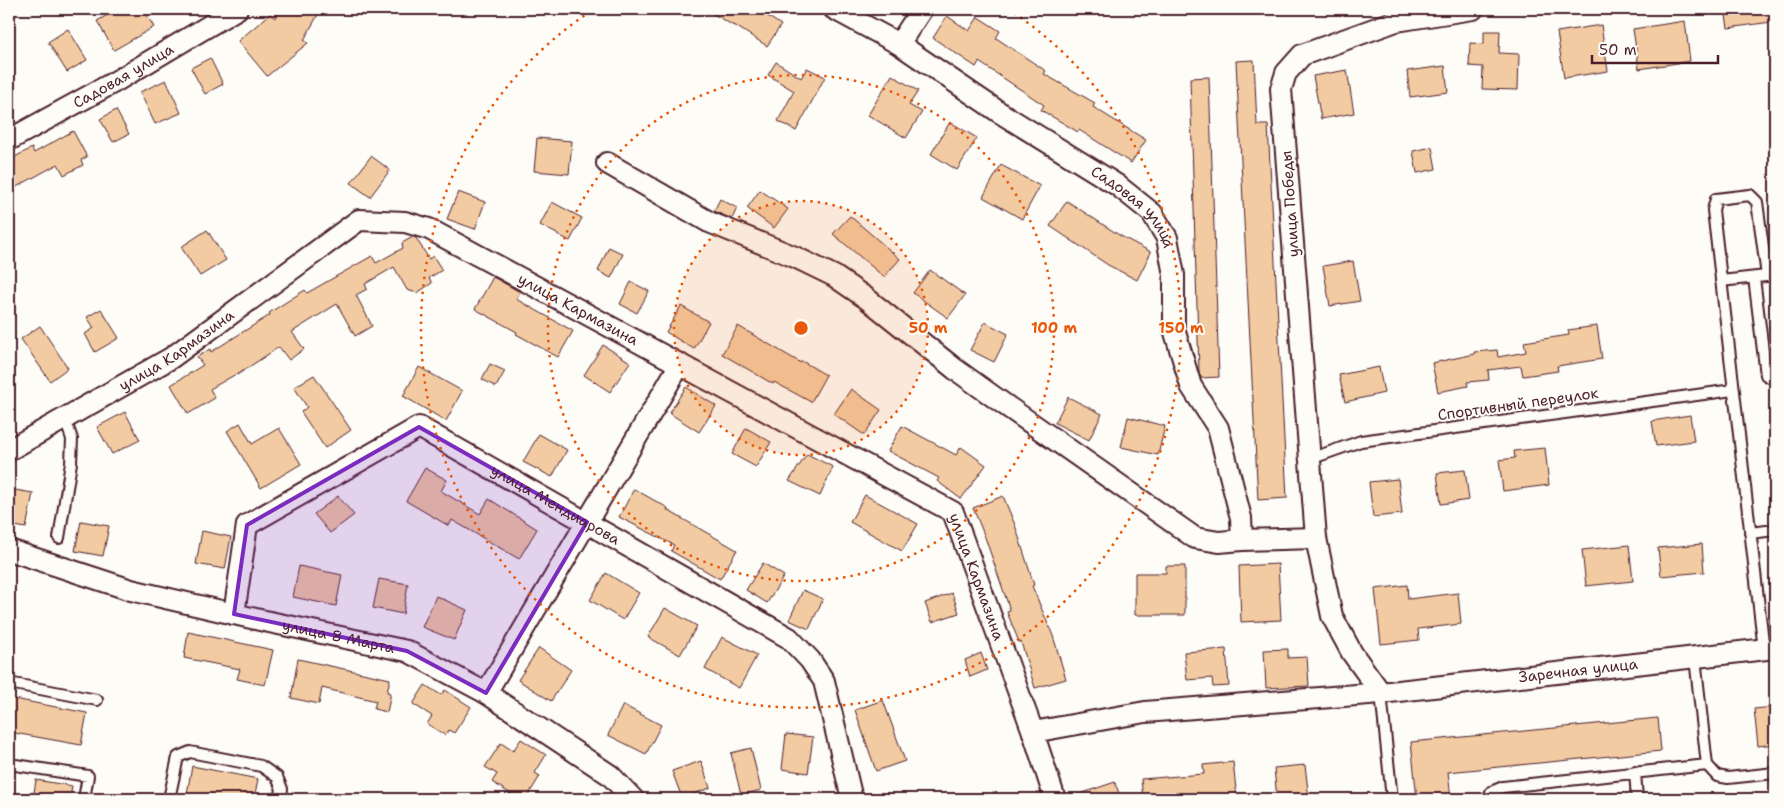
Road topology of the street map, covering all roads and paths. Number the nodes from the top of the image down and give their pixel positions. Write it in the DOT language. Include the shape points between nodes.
graph roads {
  1 [pos="237,9"];
  2 [pos="834,9"];
  3 [pos="922,9"];
  4 [pos="1473,9"];
  5 [pos="899,44"];
  6 [pos="9,140"];
  7 [pos="608,163"];
  8 [pos="1771,276"];
  9 [pos="1754,278"];
  10 [pos="1721,282"];
  11 [pos="680,364"];
  12 [pos="1775,380"];
  13 [pos="1733,390"];
  14 [pos="65,419"];
  15 [pos="9,450"];
  16 [pos="1310,459"];
  17 [pos="587,522"];
  18 [pos="1775,530"];
  19 [pos="1750,533"];
  20 [pos="59,538"];
  21 [pos="1316,538"];
  22 [pos="1242,540"];
  23 [pos="9,550"];
  24 [pos="234,614"];
  25 [pos="1770,649"];
  26 [pos="1695,658"];
  27 [pos="9,683"];
  28 [pos="486,693"];
  29 [pos="1381,693"];
  30 [pos="97,700"];
  31 [pos="1033,732"];
  32 [pos="9,764"];
  33 [pos="1707,765"];
  34 [pos="1634,772"];
  35 [pos="1775,773"];
  36 [pos="84,799"];
  37 [pos="169,799"];
  38 [pos="280,799"];
  39 [pos="633,799"];
  40 [pos="852,799"];
  41 [pos="1055,799"];
  42 [pos="1392,799"];
  43 [pos="1489,799"];
  44 [pos="1637,799"];
  1 -- 6 [label="street, Садовая улица"];
  2 -- 5 [label="street, Садовая улица"];
  3 -- 5 [label="street"];
  4 -- 16 [label="street, улица Победы" via="1396,21 1302,55 1286,73 1281,89"];
  5 -- 22 [label="street, Садовая улица" via="999,112 1117,185 1152,213 1167,238 1174,275 1174,329 1191,386 1218,428 1240,518"];
  7 -- 22 [label="street" via="709,222 834,276 1000,402 1195,538 1219,542"];
  8 -- 9 [label="lane"];
  8 -- 10 [label="lane" via="1757,202 1750,195 1716,199 1713,210"];
  9 -- 10 [label="lane"];
  9 -- 12 [label="lane" via="1766,375"];
  10 -- 13 [label="lane"];
  11 -- 14 [label="street, улица Кармазина" via="429,229 405,222 359,220 172,358"];
  11 -- 17 [label="street"];
  11 -- 31 [label="street, улица Кармазина" via="953,512"];
  13 -- 16 [label="lane, Спортивный переулок" via="1362,441"];
  13 -- 19 [label="lane"];
  14 -- 15 [label="street, улица Кармазина"];
  14 -- 20 [label="lane" via="72,439 71,463"];
  16 -- 21 [label="street, улица Победы"];
  17 -- 24 [label="street, улица Мендиарова" via="420,427 247,525"];
  17 -- 28 [label="street"];
  17 -- 40 [label="street, улица Мендиарова" via="789,638 824,681"];
  18 -- 19 [label="lane"];
  19 -- 25 [label="lane"];
  21 -- 22 [label="street"];
  21 -- 29 [label="street, улица Победы" via="1332,616 1352,653"];
  23 -- 24 [label="street, улица 8 Марта" via="131,590"];
  24 -- 28 [label="street, улица 8 Марта" via="406,650"];
  25 -- 26 [label="street, Заречная улица"];
  26 -- 29 [label="street, Заречная улица"];
  26 -- 33 [label="lane"];
  27 -- 30 [label="lane"];
  28 -- 39 [label="street, улица 8 Марта" via="610,775"];
  29 -- 31 [label="street, Заречная улица" via="1145,712"];
  29 -- 42 [label="lane"];
  31 -- 41 [label="street, улица Кармазина"];
  32 -- 36 [label="lane" via="88,776"];
  33 -- 34 [label="lane"];
  33 -- 35 [label="lane" via="1717,776 1728,778"];
  34 -- 43 [label="lane" via="1503,787 1492,792"];
  34 -- 44 [label="lane"];
  37 -- 38 [label="lane" via="178,758 190,752 261,766 277,777 282,789"];
}
